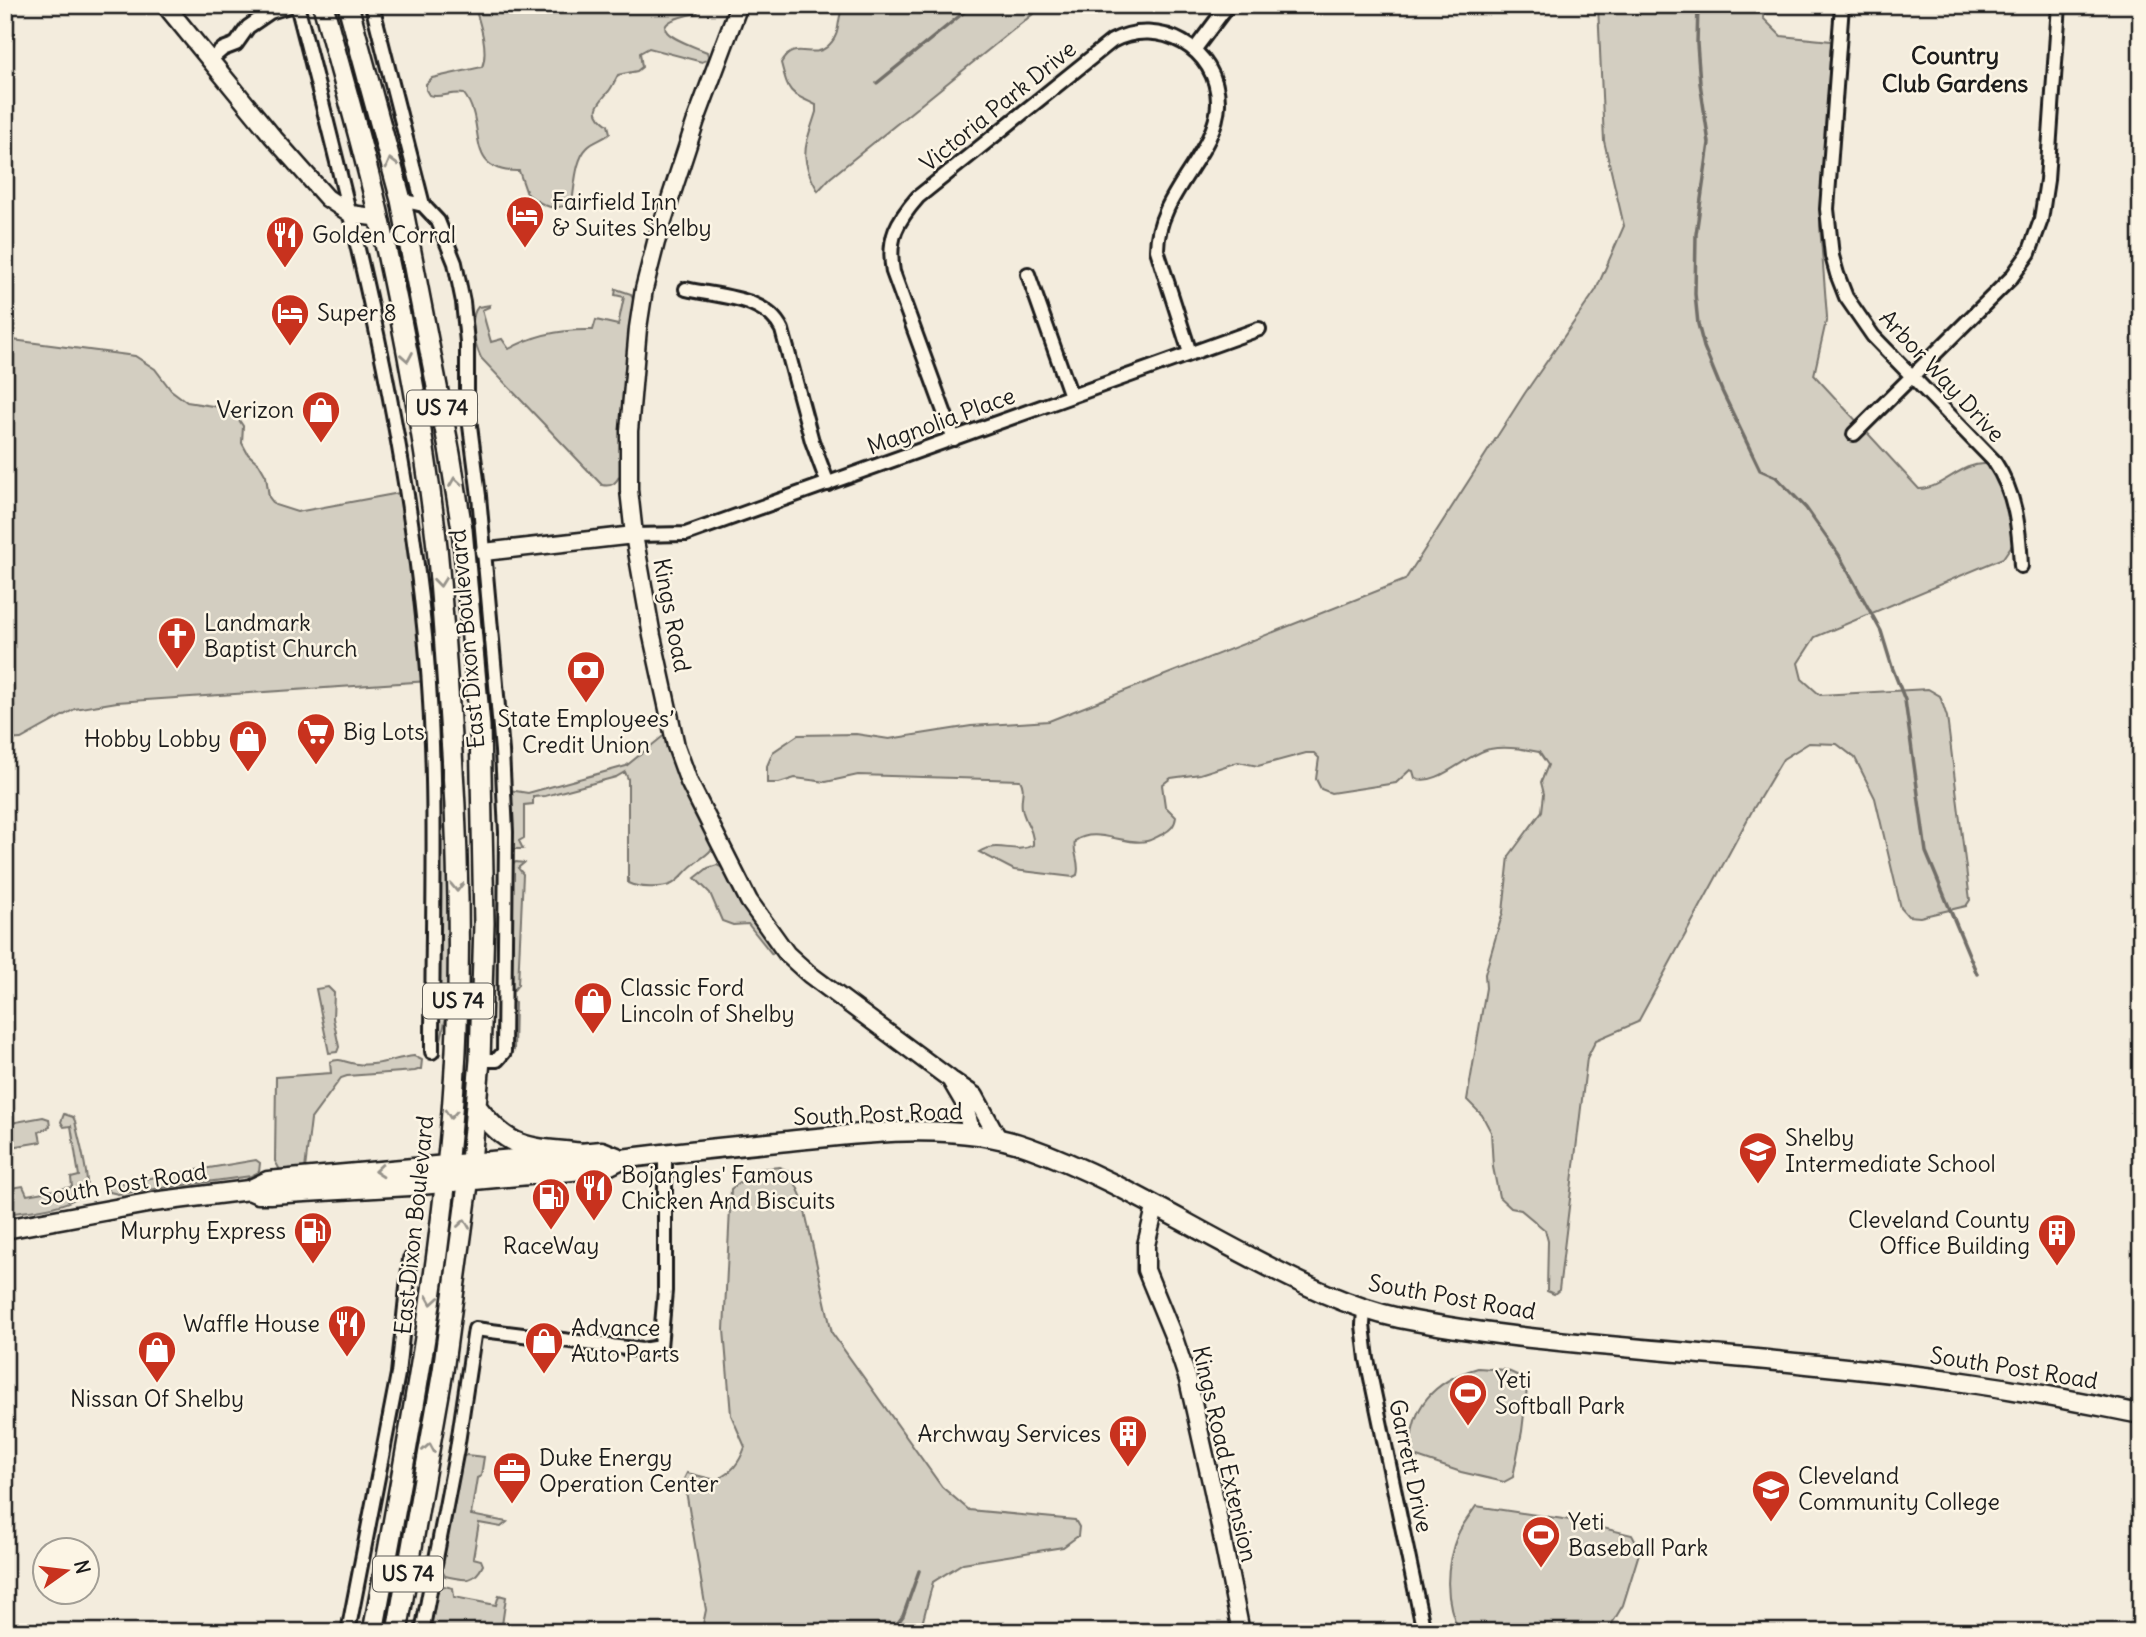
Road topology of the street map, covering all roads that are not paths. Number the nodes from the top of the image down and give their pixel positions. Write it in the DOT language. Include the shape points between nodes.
graph roads {
  1 [pos="165,5"];
  2 [pos="295,5"];
  3 [pos="348,5"];
  4 [pos="372,5"];
  5 [pos="739,5"];
  6 [pos="1228,5"];
  7 [pos="1842,5"];
  8 [pos="2059,5"];
  9 [pos="324,10"];
  10 [pos="1195,49"];
  11 [pos="209,61"];
  12 [pos="401,200"];
  13 [pos="423,205"];
  14 [pos="351,214"];
  15 [pos="380,218"];
  16 [pos="1028,274"];
  17 [pos="687,289"];
  18 [pos="1259,329"];
  19 [pos="431,353"];
  20 [pos="1190,353"];
  21 [pos="1911,375"];
  22 [pos="1071,396"];
  23 [pos="1853,434"];
  24 [pos="954,439"];
  25 [pos="828,484"];
  26 [pos="634,535"];
  27 [pos="484,552"];
  28 [pos="2021,566"];
  29 [pos="456,818"];
  30 [pos="433,819"];
  31 [pos="484,865"];
  32 [pos="506,865"];
  33 [pos="432,1052"];
  34 [pos="480,1060"];
  35 [pos="950,1079"];
  36 [pos="476,1106"];
  37 [pos="972,1134"];
  38 [pos="998,1138"];
  39 [pos="579,1153"];
  40 [pos="665,1154"];
  41 [pos="622,1159"];
  42 [pos="470,1172"];
  43 [pos="445,1174"];
  44 [pos="1155,1208"];
  45 [pos="5,1229"];
  46 [pos="410,1259"];
  47 [pos="1364,1309"];
  48 [pos="398,1374"];
  49 [pos="420,1378"];
  50 [pos="2141,1414"];
  51 [pos="416,1516"];
  52 [pos="443,1523"];
  53 [pos="348,1632"];
  54 [pos="373,1632"];
  55 [pos="397,1632"];
  56 [pos="422,1632"];
  57 [pos="1241,1632"];
  58 [pos="1424,1632"];
  1 -- 11 [label="street"];
  2 -- 11 [label="street" via="270,12 247,27 236,44"];
  2 -- 14 [label="street, East Dixon Boulevard"];
  12 -- 3 [label="highway, East Dixon Boulevard / US 74, one-way"];
  4 -- 13 [label="street, East Dixon Boulevard"];
  5 -- 26 [label="street, Kings Road" via="680,169 644,289 629,431"];
  6 -- 10 [label="street"];
  7 -- 21 [label="street, Arbor Way Drive" via="1827,209 1832,256 1858,318"];
  8 -- 21 [label="street" via="2047,180 2037,234 2011,278"];
  9 -- 12 [label="highway" via="337,28 382,188 387,197"];
  9 -- 15 [label="highway, East Dixon Boulevard / US 74"];
  10 -- 20 [label="street" via="1211,72 1218,104 1209,135 1163,215 1157,235 1157,250"];
  10 -- 24 [label="street, Victoria Park Drive" via="1160,32 1125,34 1112,41 918,197 898,221 890,255 893,272"];
  11 -- 14 [label="street" via="305,176"];
  12 -- 13 [label="street"];
  12 -- 19 [label="highway, East Dixon Boulevard / US 74"];
  13 -- 27 [label="street, East Dixon Boulevard" via="446,234 463,302 467,411"];
  14 -- 15 [label="street"];
  14 -- 30 [label="street, East Dixon Boulevard" via="389,391 417,564 428,676"];
  15 -- 19 [label="highway" via="393,229 420,335"];
  15 -- 29 [label="highway, East Dixon Boulevard / US 74, one-way" via="436,542"];
  16 -- 22 [label="street"];
  17 -- 25 [label="street" via="751,303 776,318"];
  18 -- 20 [label="street, Magnolia Place"];
  31 -- 19 [label="highway, East Dixon Boulevard / US 74, one-way" via="480,726 462,528"];
  20 -- 22 [label="street, Magnolia Place"];
  21 -- 23 [label="street"];
  21 -- 28 [label="street, Arbor Way Drive" via="2004,476 2020,533"];
  22 -- 24 [label="street, Magnolia Place"];
  24 -- 25 [label="street, Magnolia Place"];
  25 -- 26 [label="street, Magnolia Place" via="685,534"];
  26 -- 27 [label="street"];
  26 -- 35 [label="street, Kings Road" via="676,746 689,782 749,901 787,954 809,974"];
  27 -- 32 [label="street, East Dixon Boulevard" via="501,738"];
  29 -- 30 [label="street"];
  29 -- 43 [label="highway, East Dixon Boulevard / US 74, one-way" via="458,1003"];
  30 -- 33 [label="street, East Dixon Boulevard"];
  31 -- 32 [label="street"];
  31 -- 34 [label="highway, East Dixon Boulevard / US 74"];
  32 -- 34 [label="street, East Dixon Boulevard" via="503,1052 496,1060"];
  34 -- 36 [label="highway, East Dixon Boulevard / US 74"];
  35 -- 37 [label="street, Kings Road" via="964,1103"];
  35 -- 38 [label="street" via="975,1096"];
  36 -- 39 [label="highway" via="496,1131 515,1144"];
  36 -- 42 [label="highway, East Dixon Boulevard / US 74"];
  37 -- 38 [label="main road, South Post Road"];
  37 -- 40 [label="main road, South Post Road" via="859,1135"];
  38 -- 44 [label="main road, South Post Road" via="1066,1162"];
  39 -- 41 [label="main road, South Post Road" via="602,1151"];
  39 -- 42 [label="main road, South Post Road"];
  40 -- 41 [label="main road, South Post Road"];
  40 -- 52 [label="street" via="665,1291 660,1347 642,1350 475,1329"];
  41 -- 42 [label="main road, South Post Road" via="604,1168"];
  42 -- 43 [label="main road, South Post Road"];
  51 -- 42 [label="highway, East Dixon Boulevard / US 74, one-way" via="443,1371"];
  43 -- 45 [label="main road, South Post Road" via="270,1194 249,1190"];
  43 -- 49 [label="highway, East Dixon Boulevard / US 74, one-way"];
  44 -- 47 [label="main road, South Post Road" via="1280,1273"];
  44 -- 57 [label="street, Kings Road Extension" via="1146,1245 1146,1270 1190,1389"];
  46 -- 48 [label="street, East Dixon Boulevard"];
  47 -- 50 [label="main road, South Post Road" via="1480,1331 1972,1383"];
  47 -- 58 [label="street, Garrett Drive" via="1367,1359"];
  48 -- 49 [label="street"];
  48 -- 53 [label="street, East Dixon Boulevard"];
  49 -- 54 [label="highway, East Dixon Boulevard / US 74"];
  51 -- 52 [label="street"];
  51 -- 55 [label="highway, East Dixon Boulevard / US 74"];
  52 -- 56 [label="street"];
}
